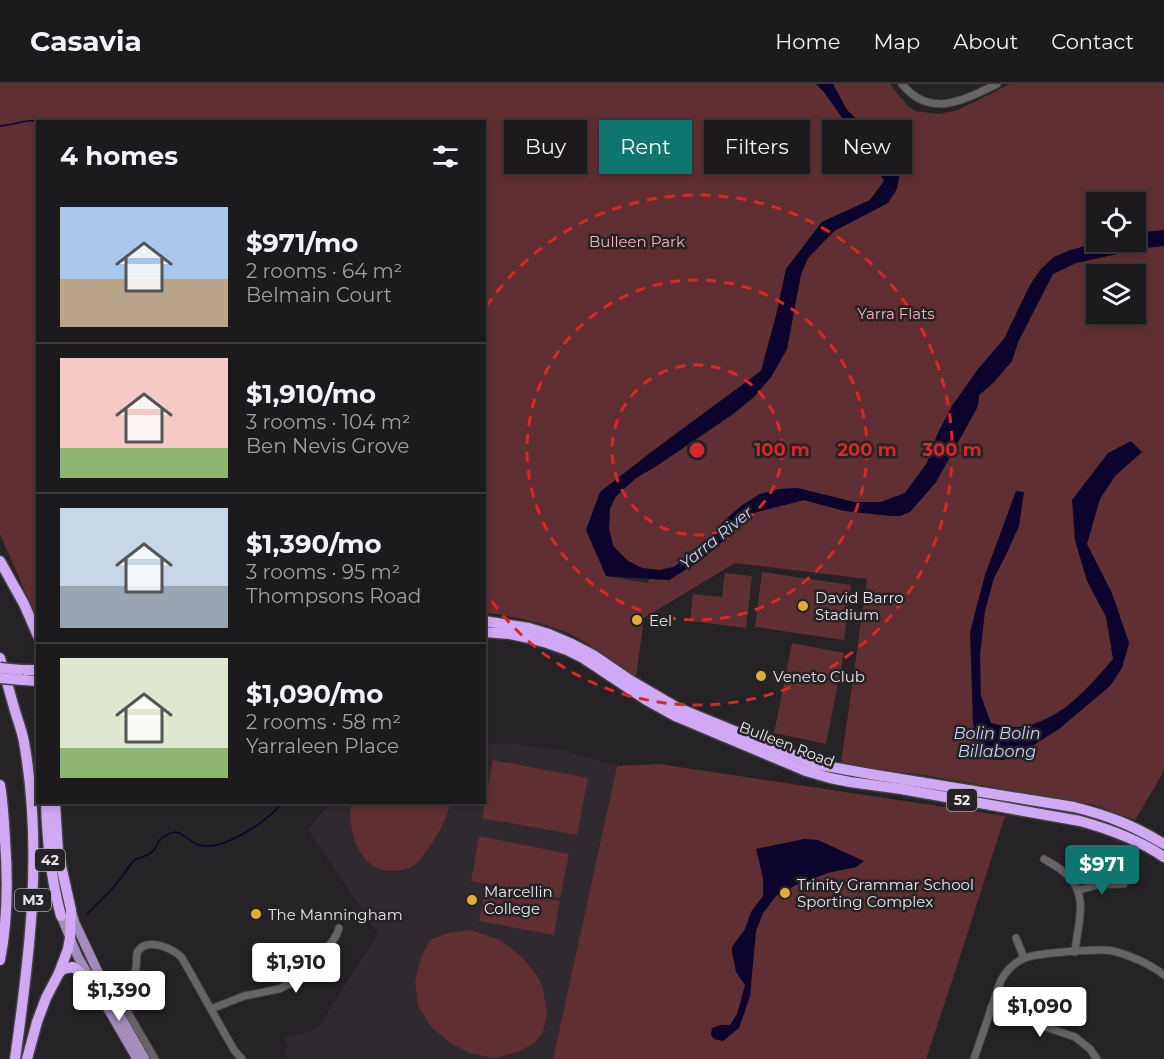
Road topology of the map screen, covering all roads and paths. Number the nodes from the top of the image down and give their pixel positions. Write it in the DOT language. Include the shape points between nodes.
graph roads {
  1 [pos="903,84"];
  2 [pos="998,84"];
  3 [pos="0,561"];
  4 [pos="486,621"];
  5 [pos="36,631"];
  6 [pos="486,632"];
  7 [pos="0,658"];
  8 [pos="0,669"];
  9 [pos="36,671"];
  10 [pos="22,675"];
  11 [pos="0,678"];
  12 [pos="36,680"];
  13 [pos="0,785"];
  14 [pos="2,799"];
  15 [pos="46,804"];
  16 [pos="55,804"];
  17 [pos="1164,844"];
  18 [pos="1164,857"];
  19 [pos="1044,859"];
  20 [pos="1124,884"];
  21 [pos="1078,890"];
  22 [pos="0,902"];
  23 [pos="71,910"];
  24 [pos="61,916"];
  25 [pos="339,928"];
  26 [pos="70,938"];
  27 [pos="1016,938"];
  28 [pos="87,948"];
  29 [pos="1075,952"];
  30 [pos="1024,958"];
  31 [pos="0,960"];
  32 [pos="59,973"];
  33 [pos="99,973"];
  34 [pos="1164,975"];
  35 [pos="133,976"];
  36 [pos="114,985"];
  37 [pos="98,991"];
  38 [pos="116,998"];
  39 [pos="991,1008"];
  40 [pos="211,1009"];
  41 [pos="15,1059"];
  42 [pos="27,1059"];
  43 [pos="137,1059"];
  44 [pos="145,1059"];
  45 [pos="154,1059"];
  46 [pos="242,1059"];
  47 [pos="974,1059"];
  48 [pos="1097,1059"];
  1 -- 2 [label="street" via="919,100 936,103 955,102"];
  3 -- 5 [label="highway"];
  4 -- 17 [label="highway, Bulleen Road / 52" via="530,628 570,643 678,708 815,764 1074,807 1130,825"];
  6 -- 18 [label="highway, Bulleen Road / 52" via="529,638 567,650 675,716 806,771 1080,821 1107,828"];
  7 -- 41 [label="highway, M3" via="24,740 33,835 33,902"];
  8 -- 10 [label="highway, bridge"];
  9 -- 10 [label="highway"];
  10 -- 11 [label="highway, bridge"];
  10 -- 12 [label="highway"];
  13 -- 14 [label="highway, M3"];
  14 -- 22 [label="highway, M3"];
  14 -- 31 [label="highway, M3" via="8,879"];
  15 -- 24 [label="highway, 42" via="48,847"];
  16 -- 23 [label="highway, 42" via="58,852"];
  19 -- 21 [label="street" via="1067,875"];
  20 -- 21 [label="street"];
  21 -- 29 [label="street" via="1081,910"];
  23 -- 26 [label="highway"];
  23 -- 28 [label="main road, 42"];
  24 -- 26 [label="main road, 42"];
  25 -- 40 [label="street" via="332,942 293,982"];
  26 -- 32 [label="highway"];
  26 -- 37 [label="main road, 42"];
  27 -- 30 [label="street"];
  28 -- 33 [label="main road, 42"];
  28 -- 37 [label="main road" via="86,958"];
  29 -- 30 [label="street"];
  29 -- 34 [label="street" via="1115,952"];
  30 -- 39 [label="street" via="1004,975"];
  32 -- 37 [label="highway" via="73,967"];
  32 -- 42 [label="highway" via="36,1022"];
  33 -- 36 [label="street"];
  33 -- 38 [label="main road, 42"];
  35 -- 36 [label="street"];
  35 -- 38 [label="street"];
  35 -- 40 [label="street" via="140,950 151,945 167,947 182,958"];
  36 -- 38 [label="street"];
  37 -- 43 [label="main road, 42"];
  38 -- 44 [label="main road, 42"];
  38 -- 45 [label="street"];
  39 -- 47 [label="street"];
  39 -- 48 [label="street" via="1075,1037"];
  40 -- 46 [label="street"];
}
